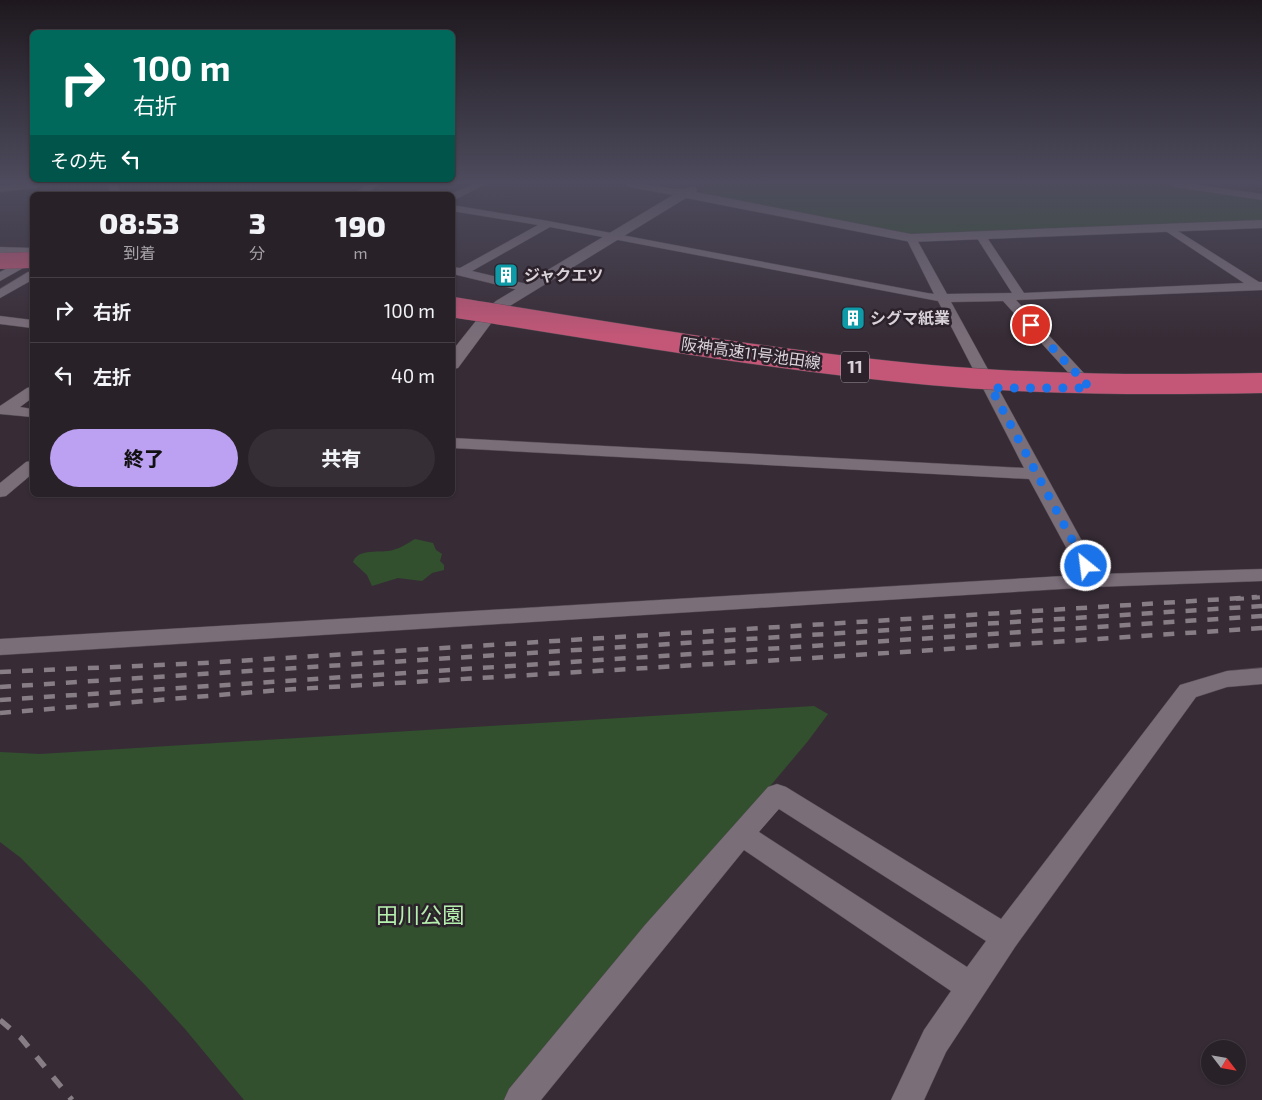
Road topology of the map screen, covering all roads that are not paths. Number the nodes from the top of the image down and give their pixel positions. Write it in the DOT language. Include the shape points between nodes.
graph roads {
  1 [pos="526,235"];
  2 [pos="609,235"];
  3 [pos="897,235"];
  4 [pos="995,235"];
  5 [pos="1178,235"];
  6 [pos="613,236"];
  7 [pos="980,236"];
  8 [pos="911,238"];
  9 [pos="0,251"];
  10 [pos="30,253"];
  11 [pos="30,253"];
  12 [pos="30,259"];
  13 [pos="0,260"];
  14 [pos="30,260"];
  15 [pos="457,271"];
  16 [pos="0,276"];
  17 [pos="30,276"];
  18 [pos="1260,287"];
  19 [pos="527,288"];
  20 [pos="0,294"];
  21 [pos="1013,297"];
  22 [pos="455,298"];
  23 [pos="942,298"];
  24 [pos="455,309"];
  25 [pos="455,309"];
  26 [pos="489,315"];
  27 [pos="0,320"];
  28 [pos="30,324"];
  29 [pos="455,360"];
  30 [pos="1262,370"];
  31 [pos="1262,379"];
  32 [pos="1262,383"];
  33 [pos="991,388"];
  34 [pos="1090,388"];
  35 [pos="30,392"];
  36 [pos="2,410"];
  37 [pos="30,413"];
  38 [pos="455,443"];
  39 [pos="30,468"];
  40 [pos="1035,474"];
  41 [pos="0,492"];
  42 [pos="1262,575"];
  43 [pos="1094,581"];
  44 [pos="0,647"];
  45 [pos="1262,676"];
  46 [pos="741,834"];
  47 [pos="1005,937"];
  48 [pos="972,987"];
  49 [pos="520,1100"];
  50 [pos="907,1100"];
  1 -- 15 [label="street"];
  2 -- 6 [label="street"];
  3 -- 8 [label="street"];
  4 -- 7 [label="street"];
  5 -- 18 [label="street"];
  6 -- 19 [label="street"];
  6 -- 23 [label="street"];
  7 -- 8 [label="street"];
  7 -- 21 [label="street"];
  8 -- 23 [label="street"];
  9 -- 10 [label="street"];
  11 -- 13 [label="street"];
  12 -- 13 [label="highway, bridge"];
  14 -- 16 [label="street"];
  15 -- 19 [label="street"];
  17 -- 20 [label="street"];
  18 -- 21 [label="street"];
  19 -- 26 [label="street"];
  21 -- 23 [label="street"];
  21 -- 34 [label="street"];
  22 -- 30 [label="highway, 阪神高速11号池田線 / 11" via="767,346 929,365 1082,372"];
  23 -- 33 [label="street"];
  24 -- 26 [label="street"];
  25 -- 32 [label="highway, 阪神高速11号池田線 / 11, bridge" via="767,356 931,376 1090,384"];
  26 -- 29 [label="street"];
  26 -- 33 [label="street" via="743,355"];
  27 -- 28 [label="street"];
  31 -- 34 [label="street"];
  33 -- 34 [label="street"];
  33 -- 40 [label="street"];
  35 -- 36 [label="street"];
  36 -- 37 [label="street"];
  38 -- 40 [label="street"];
  39 -- 41 [label="street"];
  40 -- 43 [label="street"];
  42 -- 43 [label="street"];
  43 -- 44 [label="street"];
  45 -- 47 [label="street" via="1228,679 1188,691"];
  46 -- 47 [label="street" via="776,794"];
  46 -- 48 [label="street"];
  46 -- 49 [label="street"];
  47 -- 48 [label="street"];
  48 -- 50 [label="street" via="935,1041"];
}
